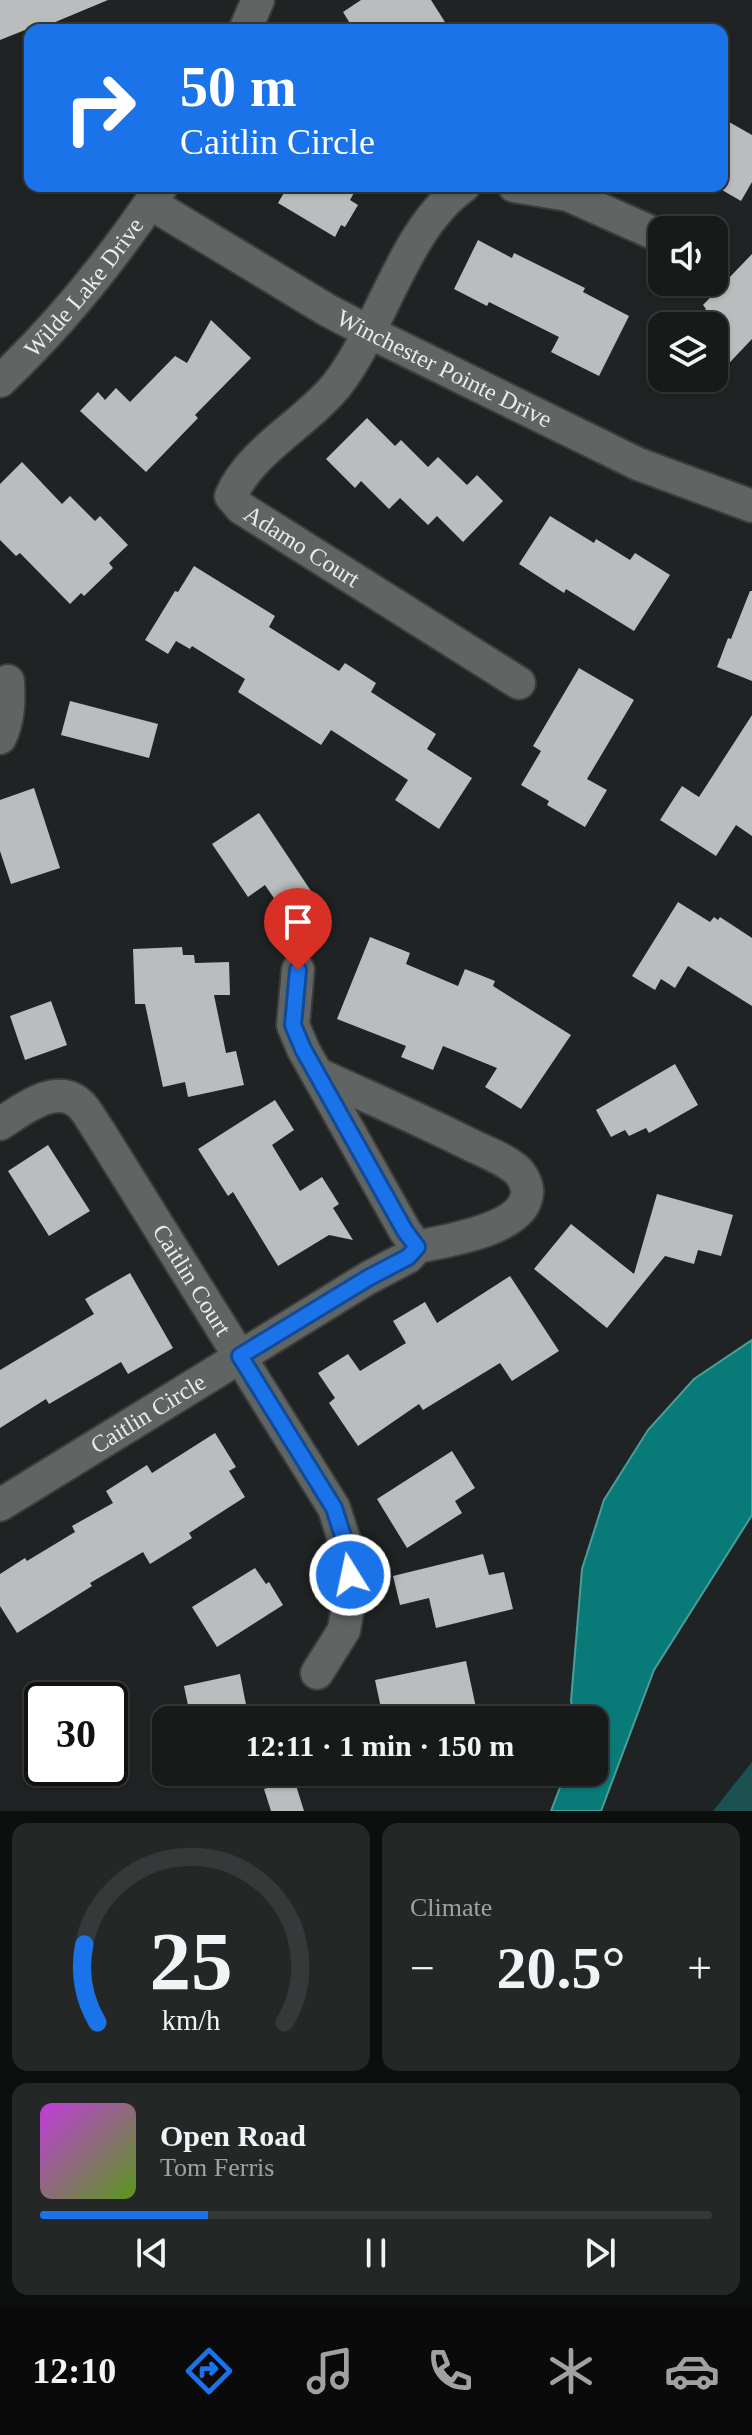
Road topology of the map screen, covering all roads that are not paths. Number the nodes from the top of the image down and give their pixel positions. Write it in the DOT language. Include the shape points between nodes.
graph roads {
  1 [pos="258,0"];
  2 [pos="248,24"];
  3 [pos="456,192"];
  4 [pos="550,192"];
  5 [pos="156,194"];
  6 [pos="648,231"];
  7 [pos="369,332"];
  8 [pos="0,381"];
  9 [pos="752,506"];
  10 [pos="8,681"];
  11 [pos="519,683"];
  12 [pos="0,738"];
  13 [pos="298,970"];
  14 [pos="318,1074"];
  15 [pos="0,1124"];
  16 [pos="417,1247"];
  17 [pos="240,1356"];
  18 [pos="0,1505"];
  19 [pos="317,1673"];
  1 -- 2 [label="street"];
  3 -- 7 [label="street" via="428,222"];
  4 -- 6 [label="street"];
  5 -- 7 [label="street, Winchester Pointe Drive" via="327,310"];
  5 -- 8 [label="street, Wilde Lake Drive" via="89,287"];
  7 -- 9 [label="street, Winchester Pointe Drive" via="638,464"];
  7 -- 11 [label="street, Adamo Court" via="337,385 246,470 231,496 241,508"];
  10 -- 12 [label="street" via="9,704"];
  13 -- 14 [label="street" via="293,1025"];
  14 -- 16 [label="street"];
  14 -- 16 [label="street, Caitlin Circle" via="520,1173 528,1190 525,1206 506,1222"];
  15 -- 17 [label="street, Caitlin Court" via="52,1095 66,1095 80,1104"];
  16 -- 17 [label="street, Caitlin Circle"];
  17 -- 18 [label="street, Caitlin Circle"];
  17 -- 19 [label="street, Caitlin Court" via="334,1508 349,1555 344,1630"];
}
